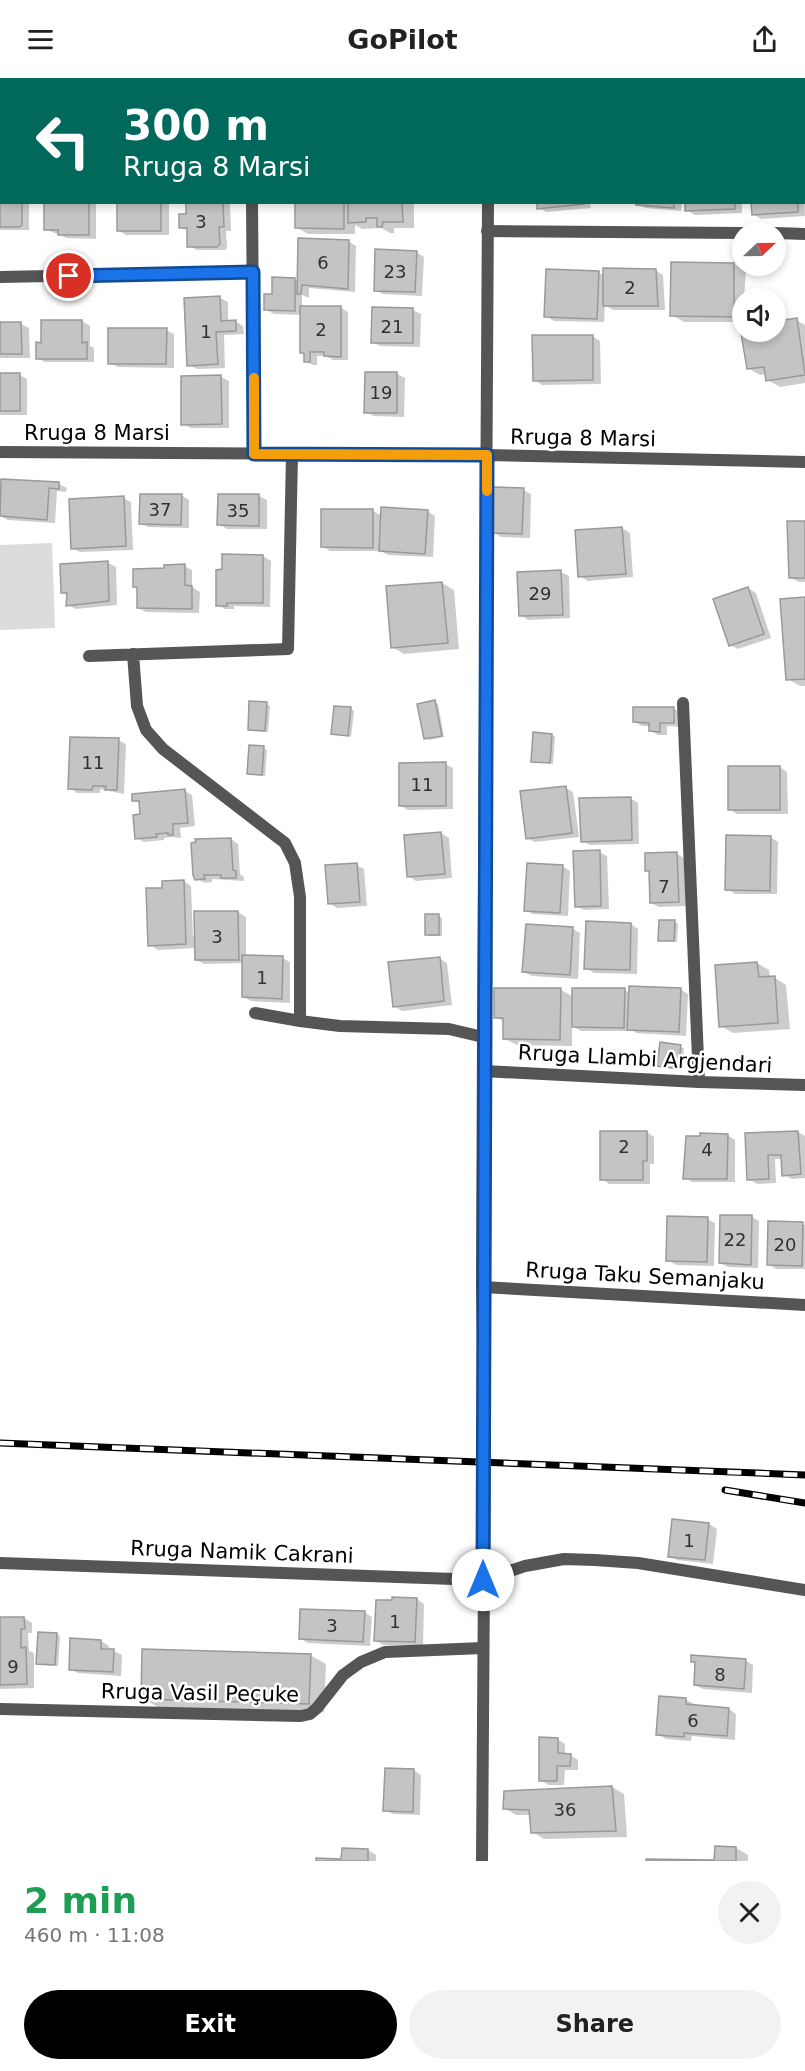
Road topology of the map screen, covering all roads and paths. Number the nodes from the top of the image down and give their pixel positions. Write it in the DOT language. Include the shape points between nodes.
graph roads {
  1 [pos="252,204"];
  2 [pos="488,204"];
  3 [pos="487,231"];
  4 [pos="732,233"];
  5 [pos="786,233"];
  6 [pos="805,234"];
  7 [pos="253,272"];
  8 [pos="0,277"];
  9 [pos="0,452"];
  10 [pos="254,454"];
  11 [pos="292,454"];
  12 [pos="487,455"];
  13 [pos="805,462"];
  14 [pos="133,654"];
  15 [pos="89,656"];
  16 [pos="683,703"];
  17 [pos="255,1013"];
  18 [pos="300,1022"];
  19 [pos="483,1036"];
  20 [pos="483,1071"];
  21 [pos="699,1082"];
  22 [pos="805,1085"];
  23 [pos="482,1287"];
  24 [pos="805,1305"];
  25 [pos="0,1563"];
  26 [pos="483,1580"];
  27 [pos="805,1590"];
  28 [pos="483,1648"];
  29 [pos="0,1709"];
  30 [pos="482,1861"];
  1 -- 7 [label="street"];
  2 -- 3 [label="street"];
  3 -- 4 [label="street"];
  3 -- 12 [label="street"];
  5 -- 6 [label="street"];
  7 -- 8 [label="street"];
  7 -- 10 [label="street"];
  9 -- 10 [label="street, Rruga 8 Marsi"];
  10 -- 11 [label="street, Rruga 8 Marsi"];
  11 -- 12 [label="street, Rruga 8 Marsi"];
  11 -- 14 [label="street" via="288,649"];
  12 -- 13 [label="street, Rruga 8 Marsi"];
  12 -- 19 [label="street"];
  14 -- 15 [label="street"];
  14 -- 18 [label="street" via="136,706 146,730 163,749 285,843 296,863 300,897"];
  16 -- 21 [label="street"];
  17 -- 18 [label="street"];
  18 -- 19 [label="street" via="449,1029"];
  19 -- 20 [label="street"];
  20 -- 21 [label="street, Rruga Llambi Argjendari"];
  20 -- 23 [label="street"];
  21 -- 22 [label="street, Rruga Llambi Argjendari"];
  23 -- 24 [label="street, Rruga Taku Semanjaku"];
  23 -- 26 [label="street"];
  25 -- 26 [label="street, Rruga Namik Cakrani"];
  26 -- 27 [label="street" via="525,1566 564,1559 638,1563"];
  26 -- 28 [label="street"];
  28 -- 29 [label="street, Rruga Vasil Peçuke" via="386,1652 343,1675 317,1708 301,1716"];
  28 -- 30 [label="street"];
}
